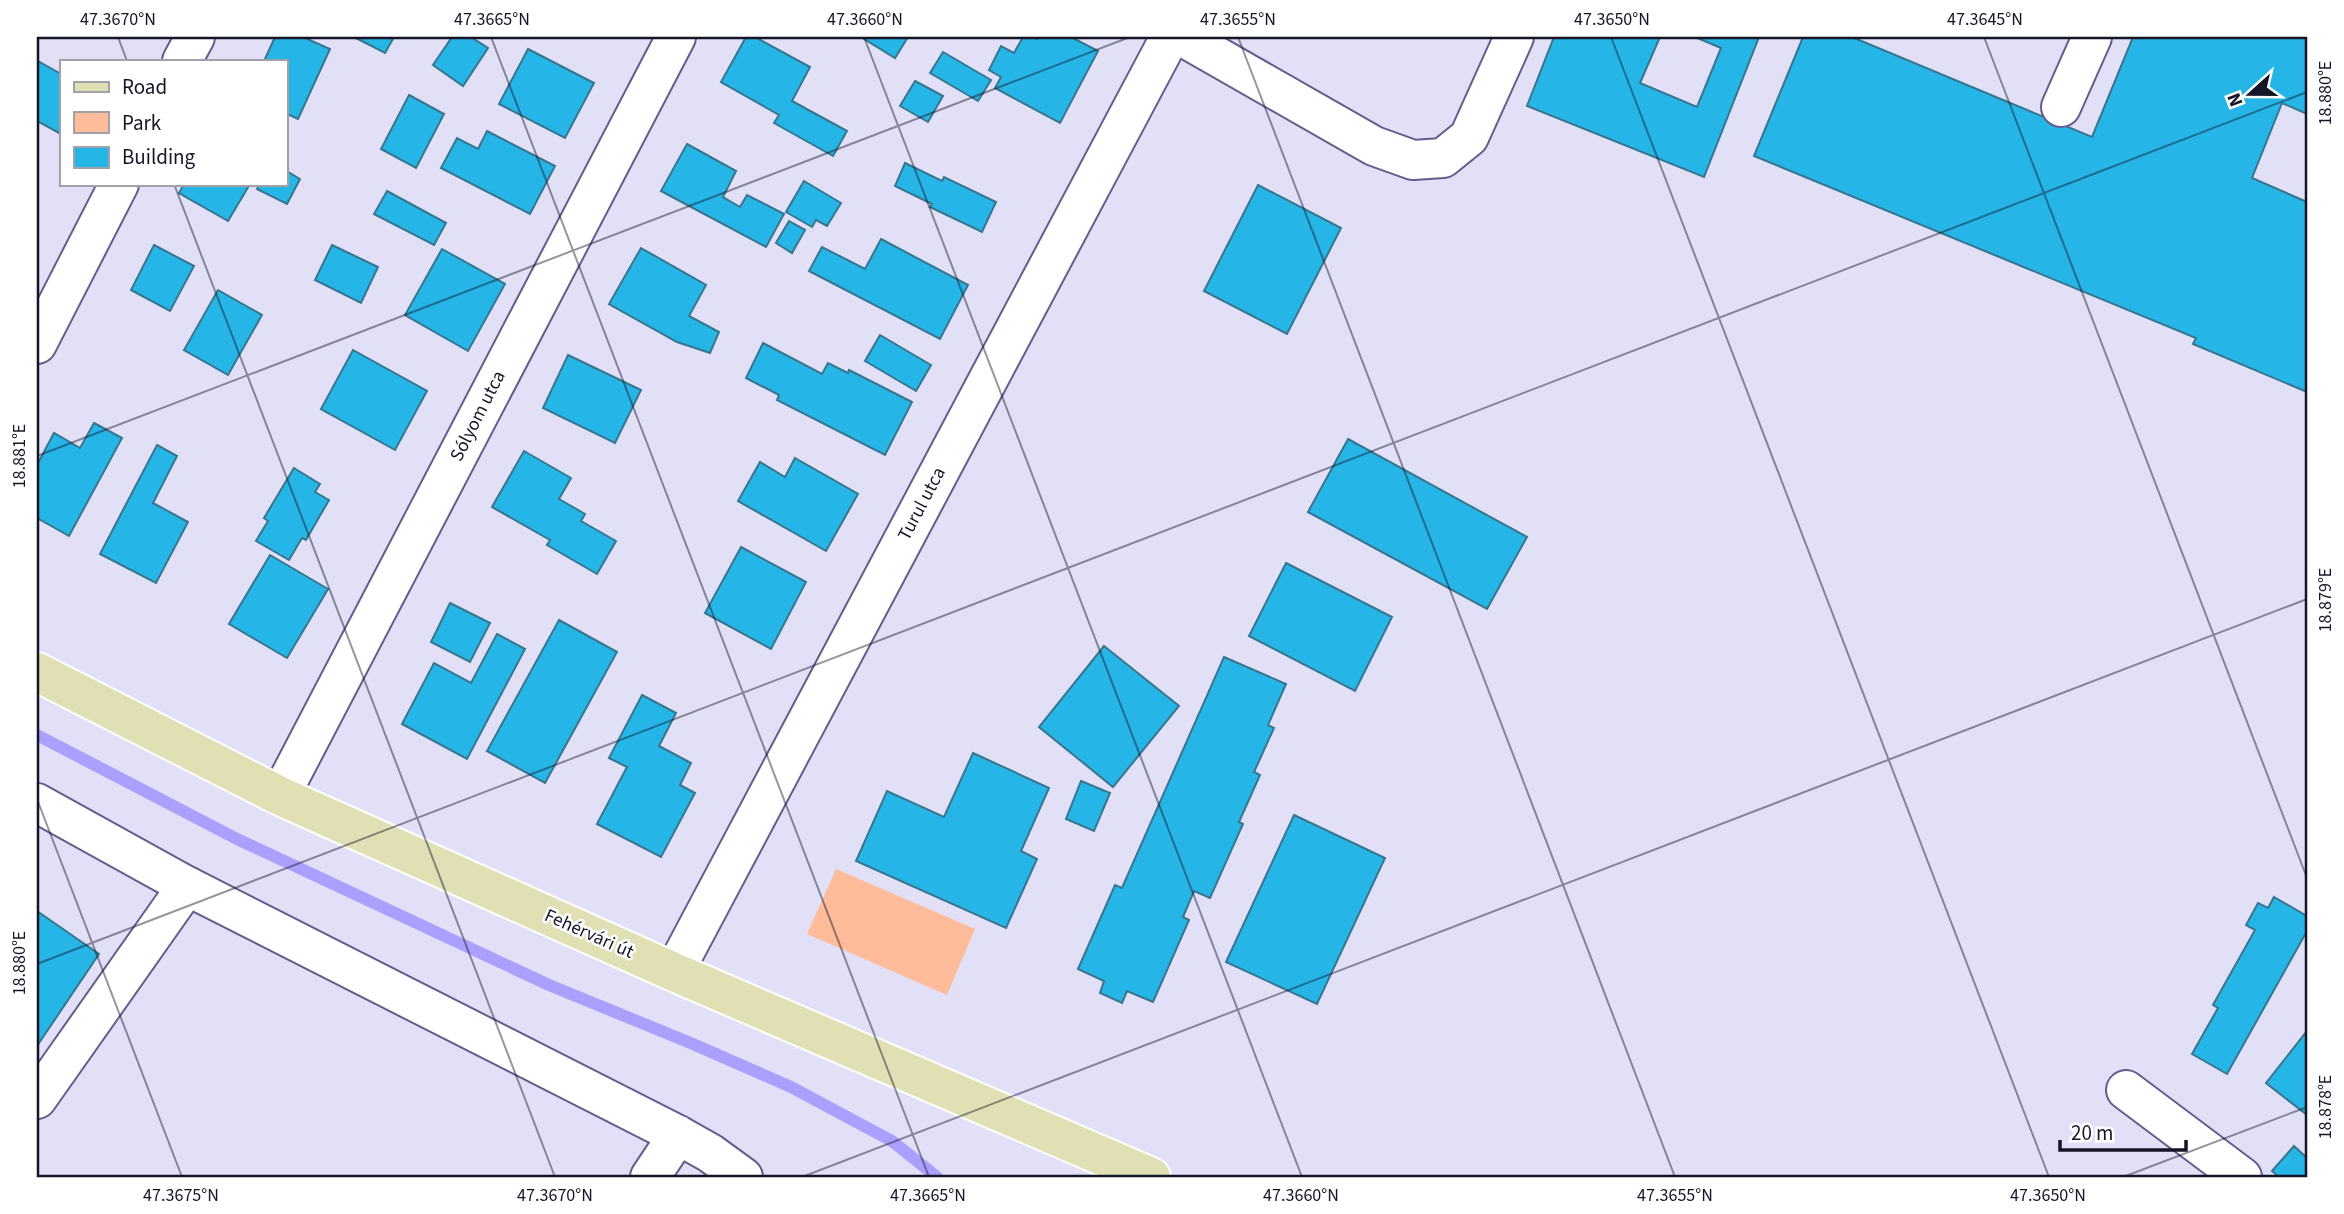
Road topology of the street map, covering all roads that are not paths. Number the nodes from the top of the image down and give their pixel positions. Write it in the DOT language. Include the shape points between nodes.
graph roads {
  1 [pos="195,37"];
  2 [pos="676,37"];
  3 [pos="1171,37"];
  4 [pos="1183,37"];
  5 [pos="1514,37"];
  6 [pos="2092,37"];
  7 [pos="183,60"];
  8 [pos="2061,107"];
  9 [pos="118,186"];
  10 [pos="37,344"];
  11 [pos="37,672"];
  12 [pos="280,796"];
  13 [pos="37,803"];
  14 [pos="187,886"];
  15 [pos="674,972"];
  16 [pos="2126,1090"];
  17 [pos="37,1099"];
  18 [pos="678,1135"];
  19 [pos="650,1177"];
  20 [pos="743,1177"];
  21 [pos="1151,1177"];
  22 [pos="2242,1177"];
  1 -- 7 [label="street"];
  2 -- 12 [label="street, Sólyom utca"];
  3 -- 15 [label="street, Turul utca"];
  4 -- 5 [label="street" via="1374,146 1413,160 1443,158 1469,137"];
  6 -- 8 [label="street"];
  9 -- 10 [label="street"];
  11 -- 12 [label="main road, Fehérvári út"];
  12 -- 15 [label="main road, Fehérvári út"];
  13 -- 14 [label="street"];
  14 -- 17 [label="street"];
  14 -- 18 [label="street"];
  15 -- 21 [label="main road, Fehérvári út"];
  16 -- 22 [label="street"];
  18 -- 19 [label="street"];
  18 -- 20 [label="street"];
}
